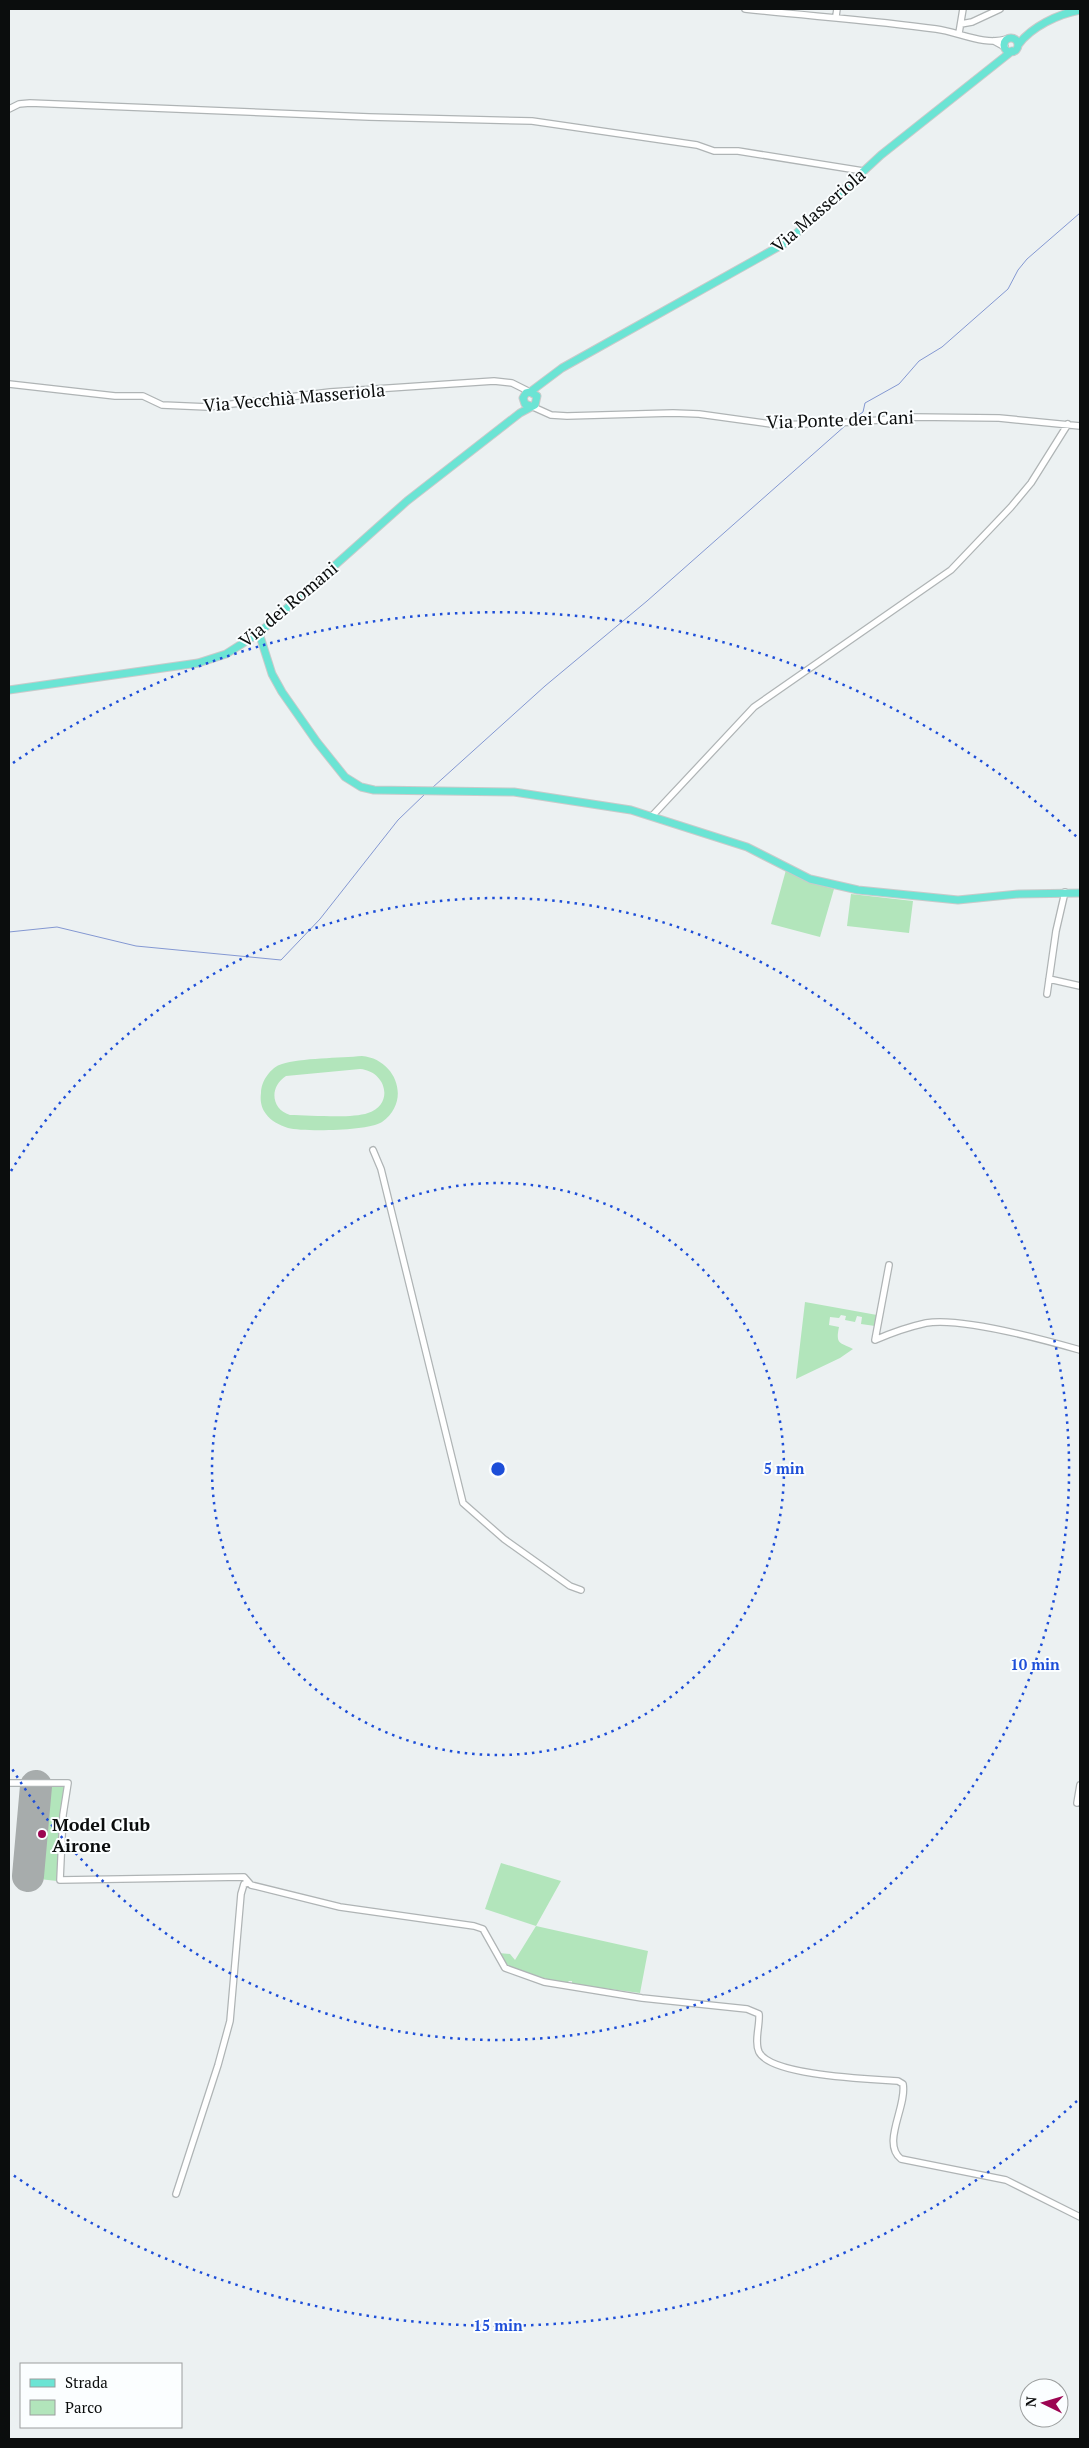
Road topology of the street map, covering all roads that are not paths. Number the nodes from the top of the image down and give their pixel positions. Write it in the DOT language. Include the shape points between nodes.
graph roads {
  1 [pos="744,9"];
  2 [pos="837,9"];
  3 [pos="963,9"];
  4 [pos="1000,9"];
  5 [pos="768,10"];
  6 [pos="1080,10"];
  7 [pos="836,16"];
  8 [pos="961,24"];
  9 [pos="959,34"];
  10 [pos="1010,45"];
  11 [pos="9,109"];
  12 [pos="863,171"];
  13 [pos="9,384"];
  14 [pos="541,384"];
  15 [pos="520,388"];
  16 [pos="530,392"];
  17 [pos="538,398"];
  18 [pos="523,400"];
  19 [pos="531,406"];
  20 [pos="541,410"];
  21 [pos="520,413"];
  22 [pos="1068,424"];
  23 [pos="1080,426"];
  24 [pos="259,633"];
  25 [pos="9,690"];
  26 [pos="652,816"];
  27 [pos="1079,891"];
  28 [pos="1065,892"];
  29 [pos="1049,979"];
  30 [pos="1080,986"];
  31 [pos="1047,994"];
  32 [pos="372,1150"];
  33 [pos="889,1264"];
  34 [pos="1080,1350"];
  35 [pos="582,1590"];
  36 [pos="9,1783"];
  37 [pos="1080,1785"];
  38 [pos="1077,1803"];
  39 [pos="248,1883"];
  40 [pos="176,2194"];
  41 [pos="1080,2217"];
  1 -- 5 [label="street"];
  2 -- 7 [label="street"];
  3 -- 8 [label="street"];
  4 -- 8 [label="street"];
  5 -- 7 [label="street"];
  6 -- 10 [label="main road" via="1043,24"];
  7 -- 9 [label="street"];
  8 -- 9 [label="street"];
  9 -- 10 [label="street"];
  10 -- 12 [label="main road, Via Masseriola" via="1002,58"];
  11 -- 12 [label="street" via="30,103 532,121"];
  12 -- 14 [label="main road, Via Masseriola" via="787,242 562,368"];
  13 -- 15 [label="street, Via Vecchià Masseriola" via="143,396 162,406 208,407 330,392 494,381 506,381"];
  14 -- 16 [label="main road, Via Masseriola"];
  14 -- 17 [label="main road"];
  15 -- 16 [label="street, Via Vecchià Masseriola"];
  15 -- 18 [label="street"];
  16 -- 17 [label="main road"];
  16 -- 18 [label="main road"];
  17 -- 19 [label="main road"];
  17 -- 20 [label="street"];
  18 -- 19 [label="main road"];
  18 -- 21 [label="main road"];
  19 -- 20 [label="street, Via Ponte dei Cani"];
  19 -- 21 [label="main road, Via dei Romani"];
  20 -- 22 [label="street, Via Ponte dei Cani" via="567,416 673,413 778,425 913,416"];
  21 -- 24 [label="main road, Via dei Romani" via="414,495"];
  22 -- 23 [label="street, Via Ponte dei Cani"];
  22 -- 26 [label="street" via="1016,501 951,570 754,707"];
  24 -- 25 [label="main road, Via dei Romani" via="226,654 198,663"];
  24 -- 26 [label="main road" via="272,674 282,692 345,778 361,788 416,792 514,792"];
  26 -- 28 [label="main road" via="747,847 810,880 825,884 958,900"];
  27 -- 28 [label="main road"];
  28 -- 29 [label="street"];
  29 -- 30 [label="street"];
  29 -- 31 [label="street"];
  32 -- 35 [label="street" via="381,1169 463,1504 504,1539 570,1586"];
  33 -- 34 [label="street" via="875,1340 927,1323 946,1322 1002,1331"];
  36 -- 39 [label="street" via="68,1783 62,1824 60,1880 244,1877"];
  37 -- 38 [label="street"];
  39 -- 40 [label="street" via="244,1884 241,1894 230,2021"];
  39 -- 41 [label="street" via="340,1907 483,1929 504,1968 544,1982 759,2014 757,2042 765,2060 806,2073 898,2080 903,2084 903,2098 892,2144 895,2154 901,2159 1006,2180"];
}
